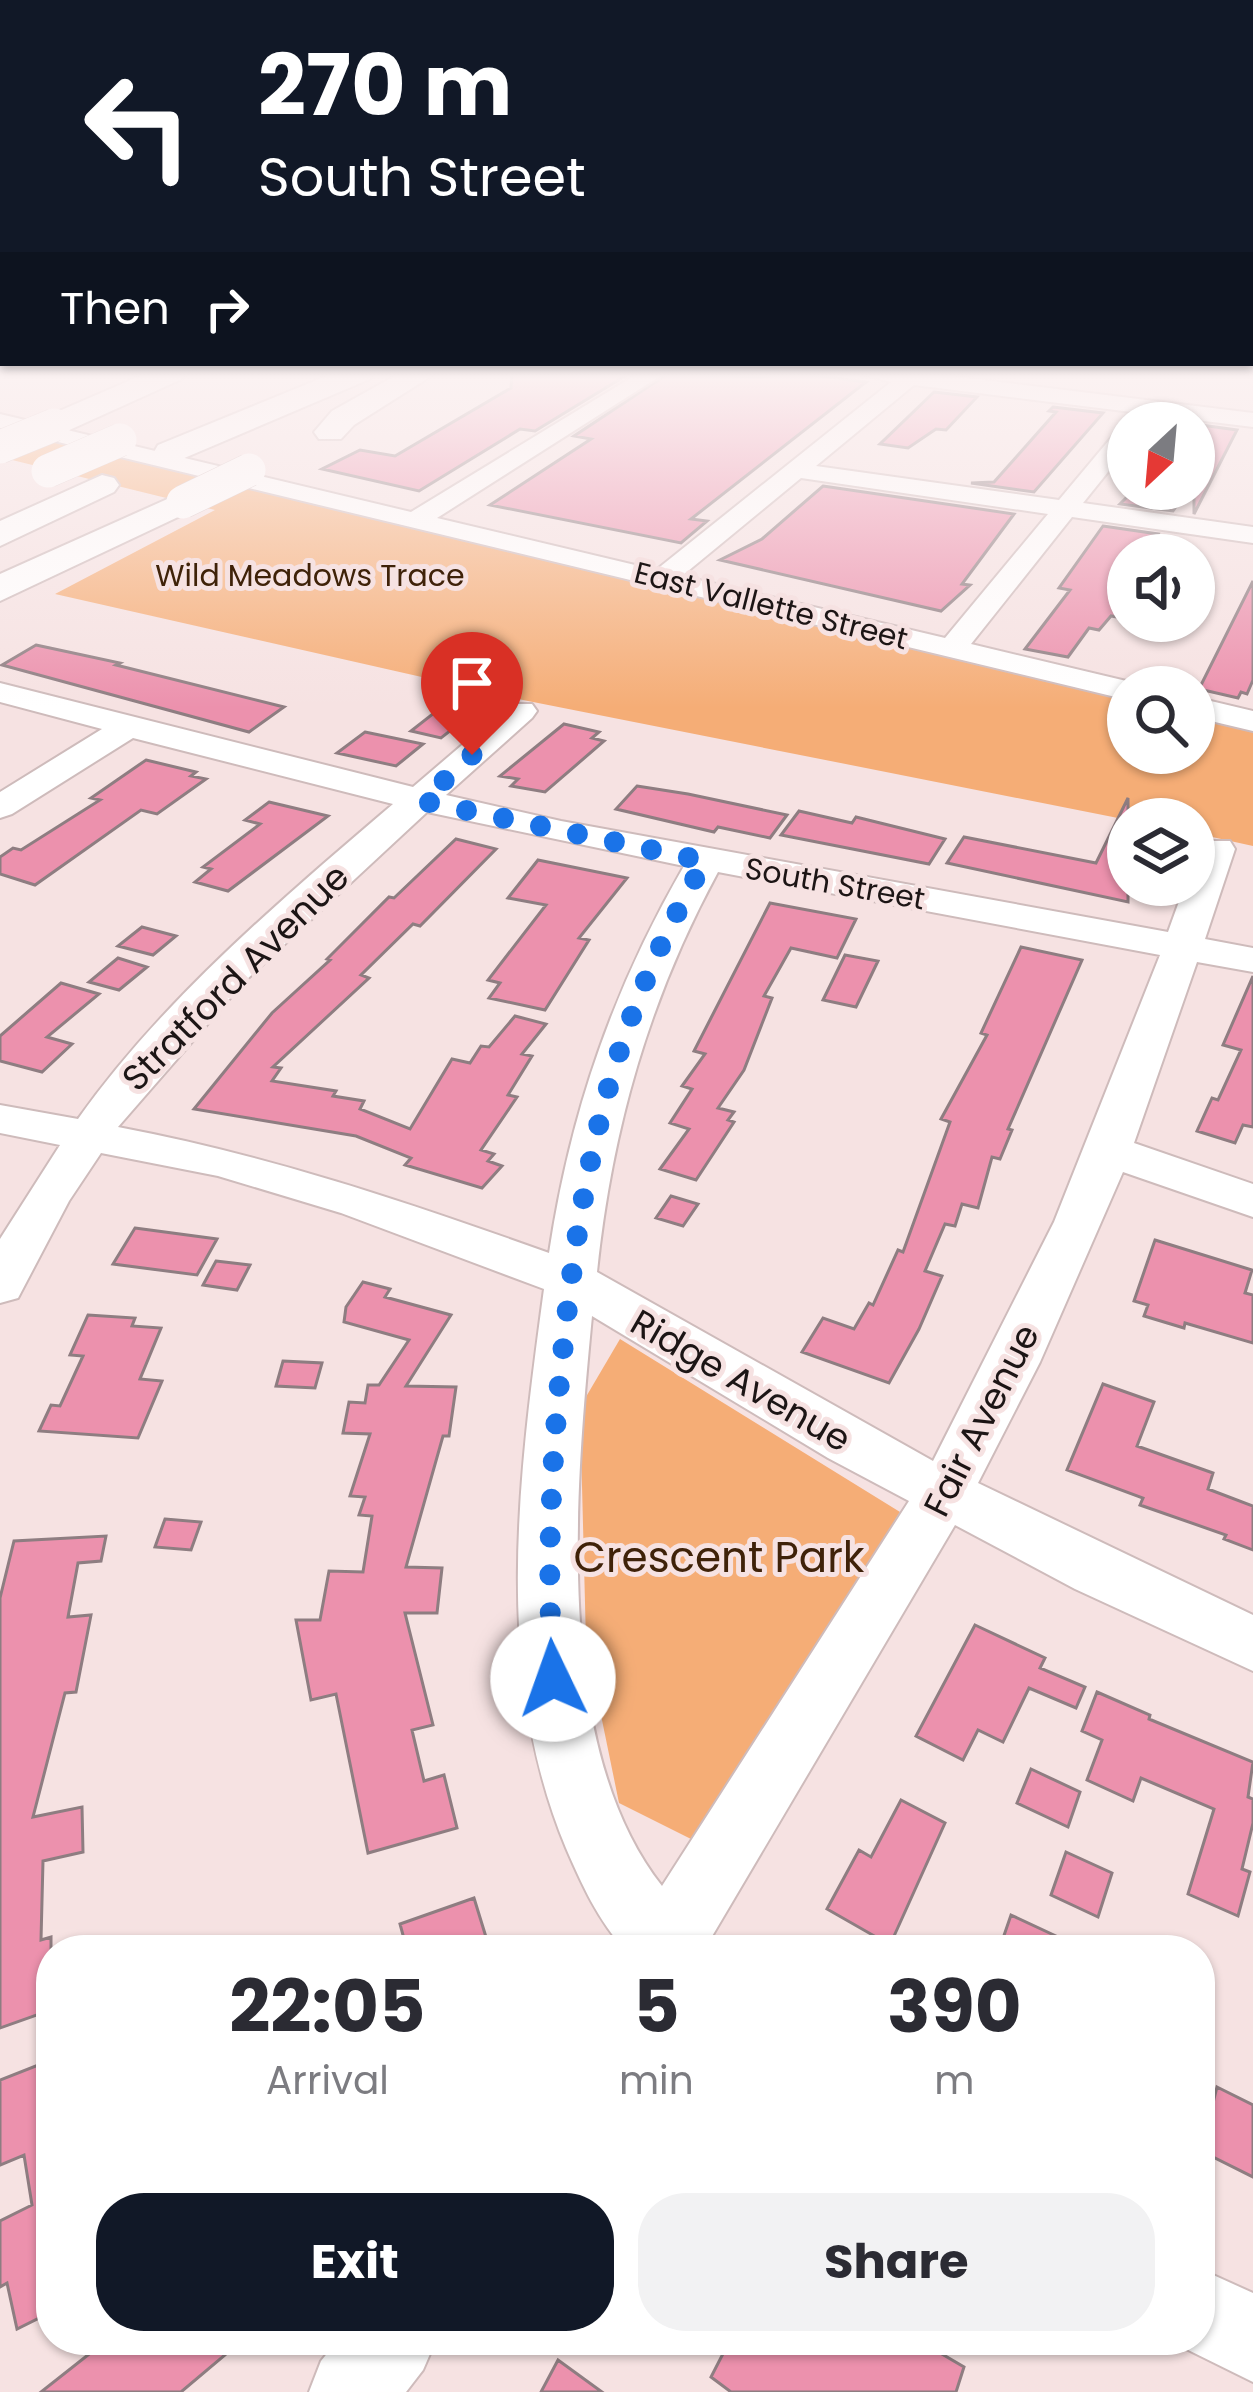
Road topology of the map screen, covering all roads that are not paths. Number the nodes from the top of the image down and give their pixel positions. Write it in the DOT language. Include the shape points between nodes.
graph roads {
  1 [pos="19,485"];
  2 [pos="101,485"];
  3 [pos="219,485"];
  4 [pos="290,485"];
  5 [pos="319,485"];
  6 [pos="472,485"];
  7 [pos="777,485"];
  8 [pos="899,485"];
  9 [pos="1084,485"];
  10 [pos="16,486"];
  11 [pos="1064,508"];
  12 [pos="423,515"];
  13 [pos="0,535"];
  14 [pos="1253,535"];
  15 [pos="668,573"];
  16 [pos="0,589"];
  17 [pos="958,642"];
  18 [pos="1107,686"];
  19 [pos="0,692"];
  20 [pos="521,711"];
  21 [pos="1215,712"];
  22 [pos="1253,721"];
  23 [pos="126,728"];
  24 [pos="422,801"];
  25 [pos="0,807"];
  26 [pos="1217,849"];
  27 [pos="705,861"];
  28 [pos="1182,946"];
  29 [pos="1253,960"];
  30 [pos="0,1119"];
  31 [pos="86,1133"];
  32 [pos="1110,1151"];
  33 [pos="1253,1201"];
  34 [pos="570,1280"];
  35 [pos="0,1285"];
  36 [pos="946,1493"];
  37 [pos="1253,1644"];
  38 [pos="659,1935"];
  39 [pos="677,1935"];
  40 [pos="1215,2319"];
  41 [pos="1253,2339"];
  42 [pos="381,2355"];
  43 [pos="352,2392"];
  1 -- 10 [label="highway, bridge"];
  2 -- 13 [label="highway"];
  3 -- 16 [label="highway, bridge"];
  4 -- 12 [label="street"];
  5 -- 12 [label="street, East Vallette Street"];
  6 -- 12 [label="street"];
  7 -- 15 [label="street"];
  8 -- 11 [label="street"];
  9 -- 11 [label="street"];
  11 -- 14 [label="street"];
  11 -- 17 [label="street"];
  12 -- 15 [label="street, East Vallette Street"];
  15 -- 17 [label="street, East Vallette Street"];
  17 -- 18 [label="street, East Vallette Street"];
  19 -- 23 [label="street, South Street"];
  20 -- 24 [label="street, Stratford Avenue"];
  21 -- 22 [label="street"];
  23 -- 24 [label="street, South Street"];
  23 -- 25 [label="street"];
  24 -- 27 [label="street, South Street"];
  24 -- 31 [label="street, Stratford Avenue" via="224,978"];
  26 -- 28 [label="street, Fair Avenue"];
  27 -- 28 [label="street, South Street"];
  27 -- 34 [label="street" via="623,1033 580,1197"];
  28 -- 29 [label="street, South Street"];
  28 -- 32 [label="street, Fair Avenue"];
  30 -- 31 [label="street, Ridge Avenue"];
  31 -- 34 [label="street, Ridge Avenue" via="358,1202"];
  31 -- 35 [label="street, Stratford Avenue"];
  32 -- 33 [label="street"];
  32 -- 36 [label="street, Fair Avenue"];
  34 -- 36 [label="street, Ridge Avenue"];
  34 -- 38 [label="street" via="550,1468 553,1679 576,1784 615,1885"];
  36 -- 37 [label="street, Ridge Avenue"];
  36 -- 39 [label="street, Fair Avenue"];
  40 -- 41 [label="street"];
  42 -- 43 [label="street"];
}
